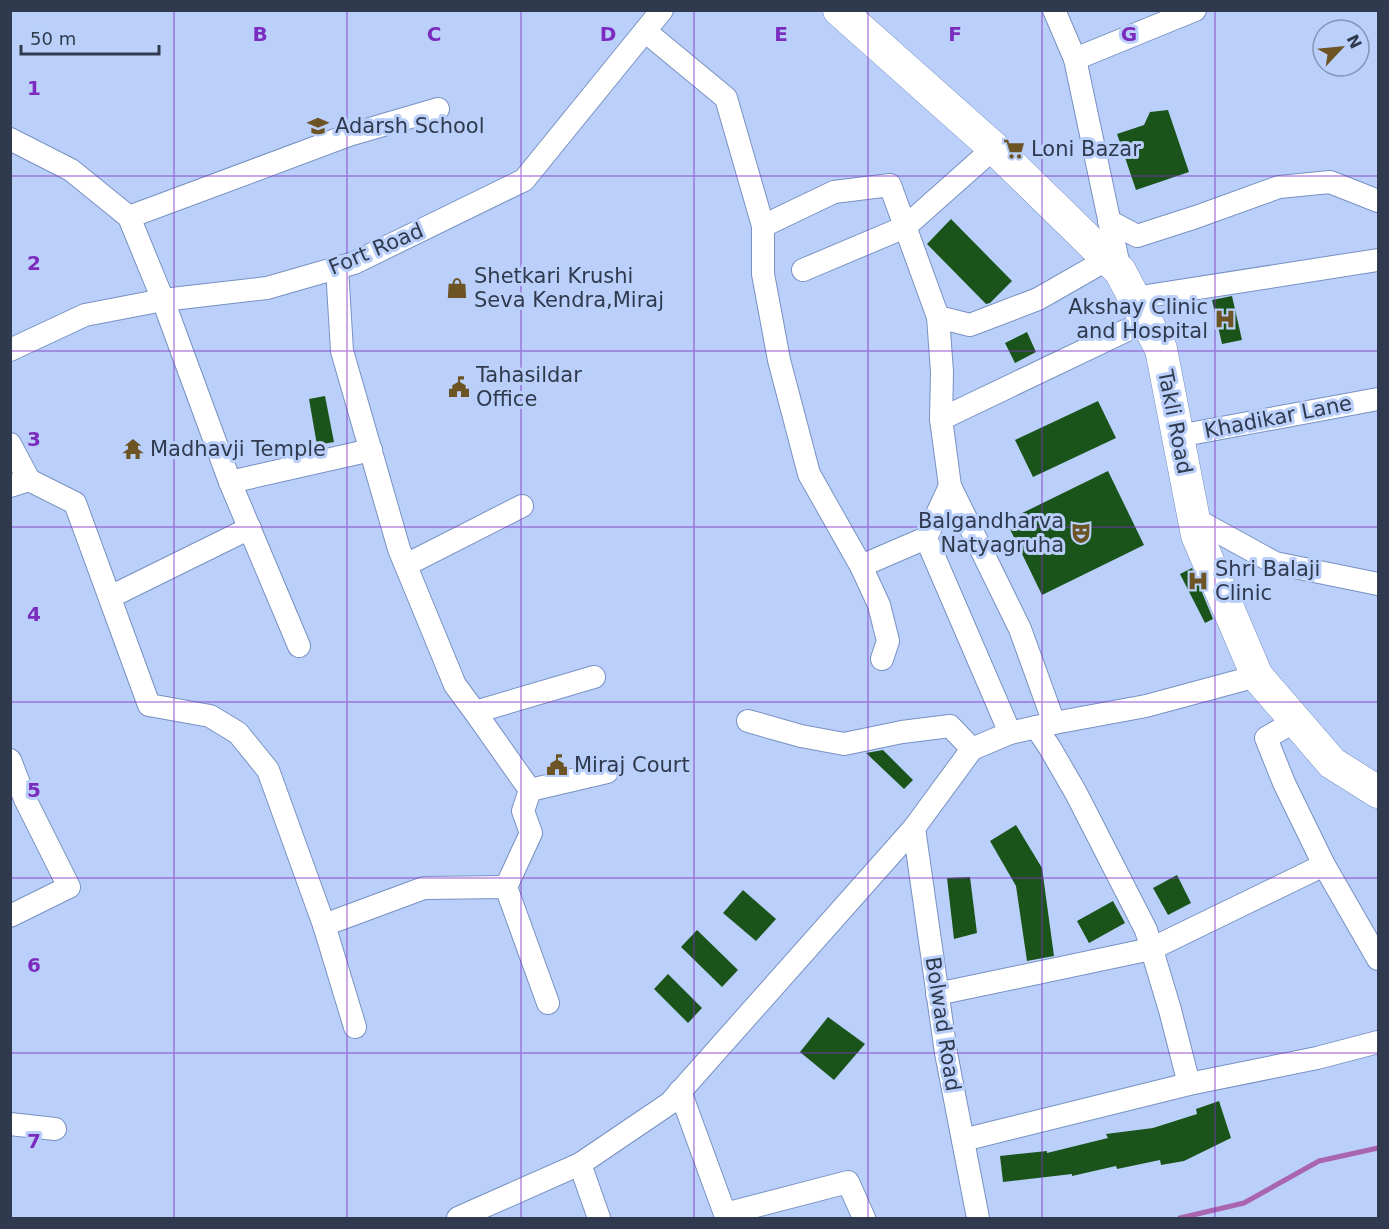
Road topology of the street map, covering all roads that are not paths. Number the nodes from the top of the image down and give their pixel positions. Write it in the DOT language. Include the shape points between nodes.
graph roads {
  1 [pos="662,10"];
  2 [pos="839,10"];
  3 [pos="1054,10"];
  4 [pos="1196,10"];
  5 [pos="645,31"];
  6 [pos="1075,59"];
  7 [pos="438,109"];
  8 [pos="10,139"];
  9 [pos="993,148"];
  10 [pos="1378,201"];
  11 [pos="129,217"];
  12 [pos="1109,221"];
  13 [pos="763,226"];
  14 [pos="905,227"];
  15 [pos="1378,260"];
  16 [pos="337,268"];
  17 [pos="802,270"];
  18 [pos="1127,287"];
  19 [pos="163,300"];
  20 [pos="938,317"];
  21 [pos="10,350"];
  22 [pos="1378,399"];
  23 [pos="941,419"];
  24 [pos="1178,436"];
  25 [pos="10,444"];
  26 [pos="371,450"];
  27 [pos="230,482"];
  28 [pos="20,483"];
  29 [pos="950,486"];
  30 [pos="522,506"];
  31 [pos="1193,518"];
  32 [pos="250,528"];
  33 [pos="926,538"];
  34 [pos="406,565"];
  35 [pos="861,566"];
  36 [pos="1378,584"];
  37 [pos="110,597"];
  38 [pos="299,646"];
  39 [pos="882,659"];
  40 [pos="1257,676"];
  41 [pos="594,677"];
  42 [pos="475,712"];
  43 [pos="748,721"];
  44 [pos="1295,721"];
  45 [pos="1045,725"];
  46 [pos="1010,733"];
  47 [pos="972,749"];
  48 [pos="10,760"];
  49 [pos="607,772"];
  50 [pos="530,790"];
  51 [pos="1378,792"];
  52 [pos="914,828"];
  53 [pos="1324,865"];
  54 [pos="506,887"];
  55 [pos="10,916"];
  56 [pos="324,926"];
  57 [pos="1151,949"];
  58 [pos="1378,958"];
  59 [pos="937,994"];
  60 [pos="548,1003"];
  61 [pos="355,1027"];
  62 [pos="1378,1041"];
  63 [pos="1189,1084"];
  64 [pos="680,1091"];
  65 [pos="11,1123"];
  66 [pos="54,1129"];
  67 [pos="963,1140"];
  68 [pos="580,1164"];
  69 [pos="480,1214"];
  70 [pos="718,1216"];
  71 [pos="458,1218"];
  72 [pos="599,1218"];
  73 [pos="864,1218"];
  74 [pos="978,1218"];
  1 -- 5 [label="street, Fort Road"];
  2 -- 9 [label="main road, Takli Road"];
  3 -- 6 [label="street"];
  4 -- 6 [label="street"];
  5 -- 13 [label="street" via="726,98"];
  5 -- 16 [label="street, Fort Road" via="524,180"];
  6 -- 12 [label="street"];
  7 -- 11 [label="street" via="349,135"];
  8 -- 11 [label="street" via="70,170"];
  9 -- 14 [label="street"];
  9 -- 18 [label="main road, Takli Road"];
  10 -- 12 [label="street" via="1330,182 1279,187 1137,236"];
  11 -- 19 [label="street"];
  12 -- 18 [label="street"];
  13 -- 14 [label="street" via="834,192 890,185"];
  13 -- 35 [label="street" via="763,273 779,360 809,474"];
  14 -- 17 [label="street"];
  14 -- 20 [label="street"];
  15 -- 18 [label="street"];
  16 -- 19 [label="street, Fort Road" via="267,288"];
  16 -- 26 [label="street" via="342,351"];
  18 -- 20 [label="street" via="1038,299 970,325"];
  18 -- 23 [label="street"];
  18 -- 24 [label="main road, Takli Road" via="1161,349"];
  19 -- 21 [label="street, Fort Road" via="85,315"];
  19 -- 27 [label="street"];
  20 -- 23 [label="street"];
  22 -- 24 [label="street, Khadikar Lane"];
  23 -- 29 [label="street"];
  24 -- 31 [label="main road, Takli Road"];
  25 -- 28 [label="street"];
  26 -- 27 [label="street"];
  26 -- 34 [label="street"];
  27 -- 32 [label="street"];
  28 -- 37 [label="street" via="75,502"];
  29 -- 33 [label="street"];
  29 -- 45 [label="street" via="1020,629"];
  30 -- 34 [label="street"];
  31 -- 36 [label="street" via="1275,563"];
  31 -- 40 [label="main road, Takli Road"];
  32 -- 37 [label="street"];
  32 -- 38 [label="street"];
  33 -- 35 [label="street"];
  33 -- 46 [label="street"];
  34 -- 42 [label="street" via="455,685"];
  35 -- 39 [label="street" via="879,605 888,641"];
  37 -- 56 [label="street" via="149,705 210,717 238,733 268,770"];
  40 -- 44 [label="main road, Takli Road"];
  40 -- 45 [label="street" via="1146,706"];
  41 -- 42 [label="street"];
  42 -- 50 [label="street"];
  43 -- 47 [label="street" via="844,744 950,726"];
  44 -- 51 [label="main road, Takli Road" via="1332,763"];
  44 -- 53 [label="street" via="1266,738"];
  45 -- 46 [label="street"];
  45 -- 57 [label="street" via="1050,748 1103,844 1146,930"];
  46 -- 47 [label="street"];
  47 -- 52 [label="street"];
  48 -- 55 [label="street" via="69,887"];
  49 -- 50 [label="street"];
  50 -- 54 [label="street" via="523,811 531,833"];
  52 -- 59 [label="street, Bolwad Road"];
  52 -- 64 [label="street"];
  53 -- 57 [label="street"];
  53 -- 58 [label="street"];
  54 -- 56 [label="street" via="424,888"];
  54 -- 60 [label="street"];
  56 -- 61 [label="street"];
  57 -- 59 [label="street"];
  57 -- 63 [label="street"];
  59 -- 67 [label="street, Bolwad Road"];
  62 -- 63 [label="street" via="1317,1058"];
  63 -- 67 [label="street"];
  64 -- 68 [label="street"];
  64 -- 70 [label="street"];
  65 -- 66 [label="street"];
  67 -- 74 [label="street, Bolwad Road"];
  68 -- 69 [label="street"];
  68 -- 72 [label="street"];
  69 -- 71 [label="street"];
  70 -- 73 [label="street" via="849,1182"];
}
